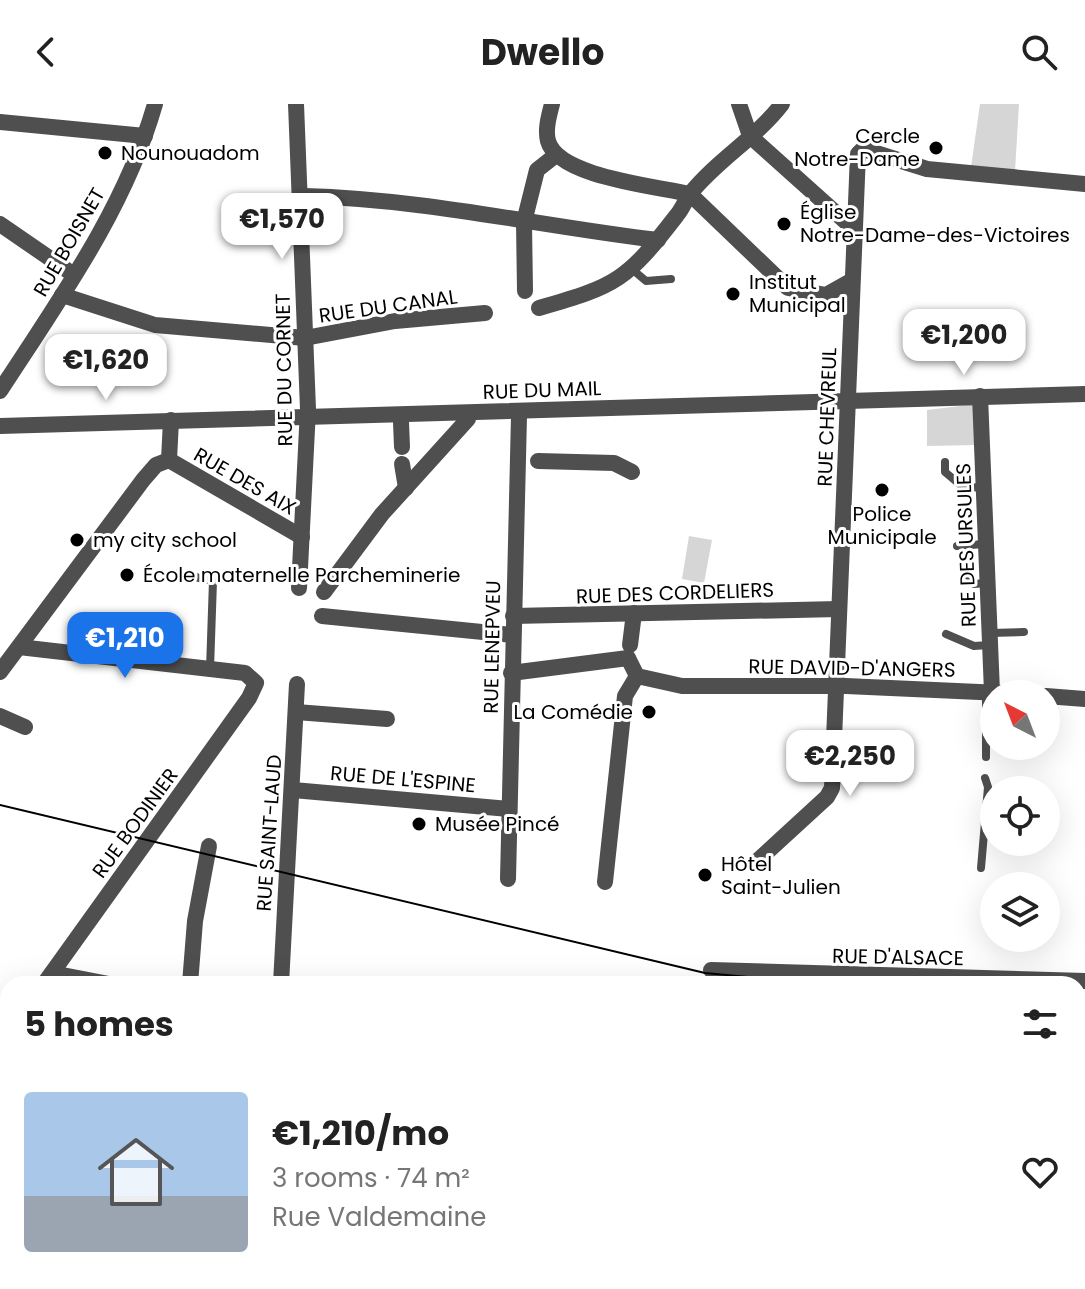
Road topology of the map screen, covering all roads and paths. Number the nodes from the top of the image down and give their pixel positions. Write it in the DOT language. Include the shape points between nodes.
graph roads {
  1 [pos="155,104"];
  2 [pos="296,104"];
  3 [pos="552,104"];
  4 [pos="739,104"];
  5 [pos="782,104"];
  6 [pos="0,122"];
  7 [pos="145,136"];
  8 [pos="750,136"];
  9 [pos="556,155"];
  10 [pos="1085,184"];
  11 [pos="690,194"];
  12 [pos="304,196"];
  13 [pos="524,222"];
  14 [pos="0,224"];
  15 [pos="854,233"];
  16 [pos="658,240"];
  17 [pos="633,270"];
  18 [pos="74,275"];
  19 [pos="671,279"];
  20 [pos="851,281"];
  21 [pos="525,291"];
  22 [pos="62,295"];
  23 [pos="539,308"];
  24 [pos="485,313"];
  25 [pos="305,338"];
  26 [pos="0,391"];
  27 [pos="1085,394"];
  28 [pos="980,396"];
  29 [pos="847,402"];
  30 [pos="519,416"];
  31 [pos="307,418"];
  32 [pos="468,419"];
  33 [pos="171,420"];
  34 [pos="401,422"];
  35 [pos="0,426"];
  36 [pos="402,447"];
  37 [pos="169,460"];
  38 [pos="528,462"];
  39 [pos="945,462"];
  40 [pos="402,464"];
  41 [pos="632,472"];
  42 [pos="983,487"];
  43 [pos="406,488"];
  44 [pos="302,537"];
  45 [pos="984,544"];
  46 [pos="957,546"];
  47 [pos="177,573"];
  48 [pos="969,577"];
  49 [pos="986,583"];
  50 [pos="299,588"];
  51 [pos="324,592"];
  52 [pos="839,609"];
  53 [pos="634,613"];
  54 [pos="322,616"];
  55 [pos="513,616"];
  56 [pos="1024,632"];
  57 [pos="946,634"];
  58 [pos="513,635"];
  59 [pos="989,639"];
  60 [pos="19,647"];
  61 [pos="629,653"];
  62 [pos="210,669"];
  63 [pos="0,672"];
  64 [pos="511,673"];
  65 [pos="637,676"];
  66 [pos="989,680"];
  67 [pos="297,684"];
  68 [pos="836,686"];
  69 [pos="980,692"];
  70 [pos="1060,697"];
  71 [pos="1085,699"];
  72 [pos="296,712"];
  73 [pos="0,716"];
  74 [pos="387,719"];
  75 [pos="25,727"];
  76 [pos="293,790"];
  77 [pos="509,809"];
  78 [pos="209,846"];
  79 [pos="982,856"];
  80 [pos="754,864"];
  81 [pos="981,868"];
  82 [pos="508,879"];
  83 [pos="605,882"];
  84 [pos="711,970"];
  85 [pos="49,976"];
  86 [pos="191,976"];
  87 [pos="281,976"];
  88 [pos="802,976"];
  1 -- 7 [label="street, RUE BOISNET"];
  2 -- 25 [label="street, RUE DU CORNET"];
  3 -- 9 [label="street" via="547,133"];
  4 -- 8 [label="street"];
  5 -- 8 [label="street" via="765,127"];
  6 -- 7 [label="street"];
  7 -- 18 [label="street, RUE BOISNET" via="134,170"];
  8 -- 11 [label="street"];
  8 -- 15 [label="street"];
  9 -- 11 [label="street" via="572,167"];
  9 -- 13 [label="street" via="537,170"];
  10 -- 15 [label="street, RUE CHEVREUL" via="927,169 861,150 855,162"];
  11 -- 16 [label="street"];
  11 -- 20 [label="street" via="788,288 826,295"];
  12 -- 13 [label="street" via="373,198"];
  13 -- 16 [label="street"];
  13 -- 21 [label="street"];
  14 -- 18 [label="street"];
  15 -- 20 [label="street, RUE CHEVREUL"];
  16 -- 17 [label="street"];
  17 -- 19 [label="lane" via="646,281"];
  17 -- 23 [label="street" via="610,285"];
  18 -- 22 [label="street, RUE BOISNET"];
  20 -- 29 [label="street, RUE CHEVREUL"];
  22 -- 25 [label="street, RUE DU CANAL" via="155,325"];
  22 -- 26 [label="street, RUE BOISNET"];
  24 -- 25 [label="street, RUE DU CANAL" via="395,321"];
  25 -- 31 [label="street, RUE DU CORNET"];
  27 -- 28 [label="street, RUE DU MAIL"];
  28 -- 29 [label="street, RUE DU MAIL"];
  28 -- 42 [label="street, RUE DES URSULES" via="987,464"];
  29 -- 31 [label="street, RUE DU MAIL"];
  29 -- 52 [label="street, RUE CHEVREUL"];
  30 -- 38 [label="street, RUE LENEPVEU"];
  31 -- 33 [label="street, RUE DU MAIL"];
  31 -- 44 [label="street, RUE DU CORNET"];
  32 -- 43 [label="street"];
  33 -- 35 [label="street, RUE DU MAIL"];
  33 -- 37 [label="street"];
  34 -- 36 [label="street"];
  37 -- 44 [label="street, RUE DES AIX"];
  37 -- 60 [label="street" via="143,480"];
  38 -- 41 [label="street" via="614,463"];
  38 -- 55 [label="street, RUE LENEPVEU"];
  39 -- 42 [label="lane" via="945,472 964,488"];
  40 -- 43 [label="street"];
  42 -- 45 [label="street, RUE DES URSULES"];
  43 -- 51 [label="street"];
  44 -- 50 [label="street, RUE DU CORNET"];
  45 -- 46 [label="lane"];
  45 -- 49 [label="street, RUE DES URSULES"];
  47 -- 62 [label="lane" via="213,581"];
  48 -- 49 [label="lane" via="974,584"];
  49 -- 59 [label="street, RUE DES URSULES"];
  52 -- 53 [label="street, RUE DES CORDELIERS"];
  52 -- 68 [label="street, RUE CHEVREUL"];
  53 -- 55 [label="street, RUE DES CORDELIERS"];
  53 -- 61 [label="street"];
  54 -- 58 [label="street"];
  55 -- 58 [label="street, RUE LENEPVEU"];
  56 -- 59 [label="lane"];
  57 -- 59 [label="lane" via="974,646"];
  58 -- 64 [label="street, RUE LENEPVEU"];
  59 -- 66 [label="street, RUE DES URSULES"];
  60 -- 62 [label="street"];
  60 -- 63 [label="street"];
  61 -- 64 [label="street"];
  61 -- 65 [label="street"];
  62 -- 85 [label="street, RUE BODINIER" via="245,673 256,683"];
  64 -- 77 [label="street, RUE LENEPVEU"];
  65 -- 68 [label="street, RUE DAVID-D'ANGERS" via="682,686"];
  65 -- 83 [label="street" via="625,696"];
  67 -- 72 [label="street, RUE SAINT-LAUD"];
  68 -- 69 [label="street, RUE DAVID-D'ANGERS"];
  68 -- 80 [label="street, RUE CHEVREUL" via="831,792"];
  70 -- 71 [label="street"];
  72 -- 74 [label="street"];
  72 -- 76 [label="street, RUE SAINT-LAUD"];
  73 -- 75 [label="street"];
  76 -- 77 [label="street, RUE DE L'ESPINE"];
  76 -- 87 [label="street, RUE SAINT-LAUD"];
  77 -- 82 [label="street, RUE LENEPVEU"];
  78 -- 86 [label="street"];
  79 -- 81 [label="lane"];
  84 -- 88 [label="street, RUE D'ALSACE"];
}
